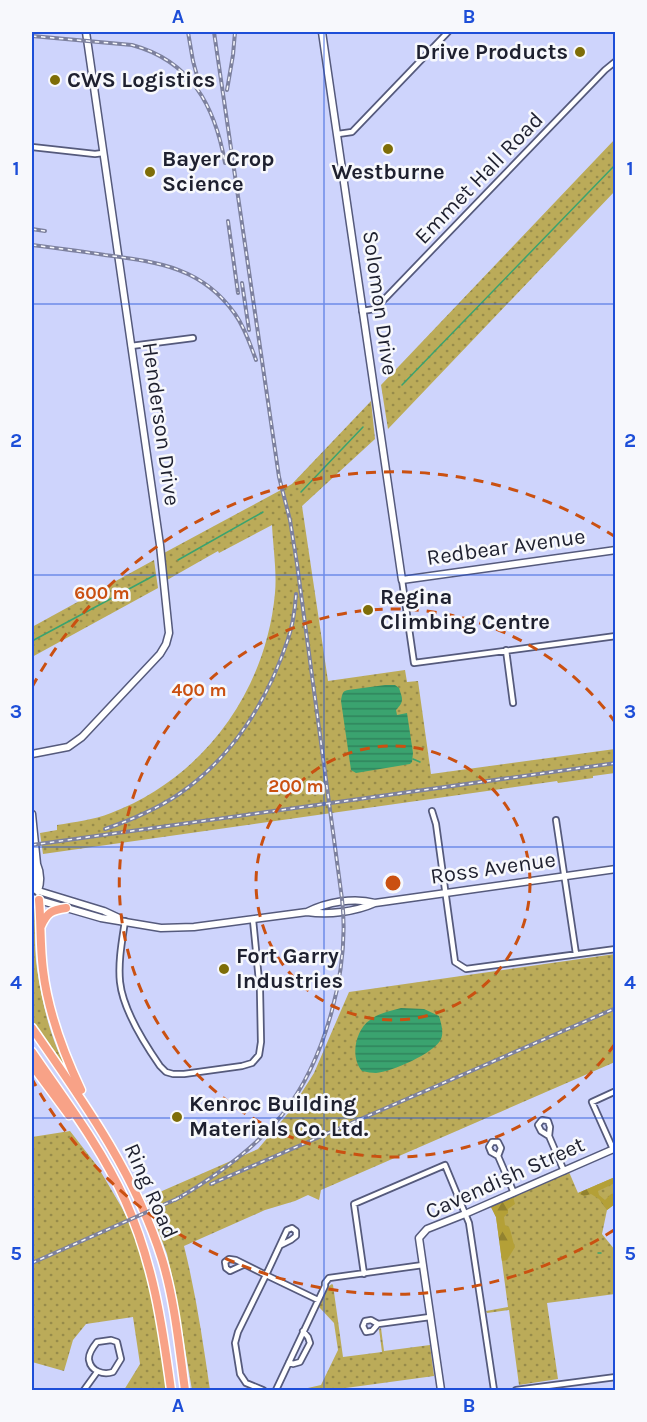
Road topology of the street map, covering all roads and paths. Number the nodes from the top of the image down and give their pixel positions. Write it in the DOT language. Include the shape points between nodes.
graph roads {
  1 [pos="86,32"];
  2 [pos="322,32"];
  3 [pos="448,32"];
  4 [pos="615,61"];
  5 [pos="338,134"];
  6 [pos="32,147"];
  7 [pos="103,153"];
  8 [pos="362,311"];
  9 [pos="192,338"];
  10 [pos="132,346"];
  11 [pos="615,550"];
  12 [pos="402,580"];
  13 [pos="615,636"];
  14 [pos="506,650"];
  15 [pos="513,703"];
  16 [pos="32,754"];
  17 [pos="432,811"];
  18 [pos="32,814"];
  19 [pos="556,820"];
  20 [pos="615,869"];
  21 [pos="35,870"];
  22 [pos="564,876"];
  23 [pos="446,893"];
  24 [pos="35,894"];
  25 [pos="66,908"];
  26 [pos="253,920"];
  27 [pos="125,921"];
  28 [pos="41,927"];
  29 [pos="615,949"];
  30 [pos="576,954"];
  31 [pos="32,1028"];
  32 [pos="32,1052"];
  33 [pos="32,1065"];
  34 [pos="615,1091"];
  35 [pos="90,1110"];
  36 [pos="549,1137"];
  37 [pos="614,1149"];
  38 [pos="498,1156"];
  39 [pos="104,1162"];
  40 [pos="564,1171"];
  41 [pos="514,1193"];
  42 [pos="465,1214"];
  43 [pos="281,1245"];
  44 [pos="243,1264"];
  45 [pos="423,1265"];
  46 [pos="364,1274"];
  47 [pos="266,1275"];
  48 [pos="318,1300"];
  49 [pos="430,1317"];
  50 [pos="378,1324"];
  51 [pos="303,1331"];
  52 [pos="289,1362"];
  53 [pos="97,1372"];
  54 [pos="615,1377"];
  55 [pos="554,1388"];
  56 [pos="84,1390"];
  57 [pos="171,1390"];
  58 [pos="185,1390"];
  59 [pos="263,1390"];
  60 [pos="276,1390"];
  61 [pos="441,1390"];
  62 [pos="494,1390"];
  63 [pos="516,1390"];
  1 -- 7 [label="street, Henderson Drive"];
  2 -- 5 [label="street, Solomon Drive"];
  3 -- 5 [label="street" via="352,132"];
  4 -- 8 [label="street, Emmet Hall Road" via="375,309"];
  5 -- 8 [label="street, Solomon Drive"];
  6 -- 7 [label="street"];
  7 -- 10 [label="street, Henderson Drive"];
  8 -- 12 [label="street, Solomon Drive"];
  9 -- 10 [label="street"];
  10 -- 16 [label="street, Henderson Drive" via="169,633 160,654 82,737 68,747"];
  11 -- 12 [label="street, Redbear Avenue"];
  12 -- 14 [label="street" via="414,663"];
  13 -- 14 [label="street"];
  14 -- 15 [label="street"];
  17 -- 23 [label="street"];
  18 -- 21 [label="street"];
  19 -- 22 [label="street"];
  20 -- 22 [label="street, Ross Avenue"];
  21 -- 24 [label="street" via="40,870 40,884"];
  22 -- 23 [label="street, Ross Avenue"];
  22 -- 30 [label="street"];
  23 -- 26 [label="street, Ross Avenue" via="364,908"];
  23 -- 30 [label="street" via="455,962 466,969"];
  24 -- 25 [label="street, Ross Avenue"];
  24 -- 27 [label="street, Ross Avenue" via="104,911"];
  24 -- 28 [label="highway"];
  25 -- 27 [label="street, Ross Avenue"];
  25 -- 28 [label="highway" via="49,913"];
  26 -- 27 [label="street, Ross Avenue" via="173,929"];
  26 -- 27 [label="street" via="260,991 259,1055 242,1066 184,1074 166,1072 160,1066 127,1008 119,969"];
  28 -- 35 [label="highway" via="43,970 53,1023"];
  29 -- 30 [label="street"];
  31 -- 35 [label="highway, Ring Road"];
  32 -- 39 [label="highway, Ring Road"];
  33 -- 39 [label="highway"];
  34 -- 37 [label="street" via="592,1102"];
  35 -- 58 [label="highway, Ring Road" via="124,1167 154,1235 169,1287"];
  36 -- 40 [label="street"];
  37 -- 40 [label="street, Cavendish Street"];
  38 -- 41 [label="street"];
  39 -- 57 [label="highway, Ring Road" via="125,1200 149,1266"];
  40 -- 41 [label="street, Cavendish Street"];
  41 -- 42 [label="street, Cavendish Street"];
  42 -- 45 [label="street, Cavendish Street" via="427,1229 419,1238"];
  42 -- 46 [label="street" via="445,1165 354,1204"];
  42 -- 62 [label="street" via="470,1222"];
  43 -- 47 [label="street"];
  44 -- 47 [label="street"];
  45 -- 46 [label="street"];
  45 -- 49 [label="street, Cavendish Street"];
  46 -- 48 [label="street" via="331,1281"];
  47 -- 48 [label="street"];
  47 -- 59 [label="street" via="235,1343 240,1374 246,1383"];
  48 -- 51 [label="street"];
  49 -- 50 [label="street"];
  49 -- 61 [label="street, Cavendish Street"];
  51 -- 52 [label="street"];
  51 -- 52 [label="street" via="310,1343 300,1362"];
  52 -- 60 [label="street"];
  53 -- 53 [label="street" via="113,1372 121,1359 117,1342 97,1342 92,1348 88,1359"];
  53 -- 56 [label="street"];
  54 -- 55 [label="street"];
  55 -- 63 [label="street"];
}
